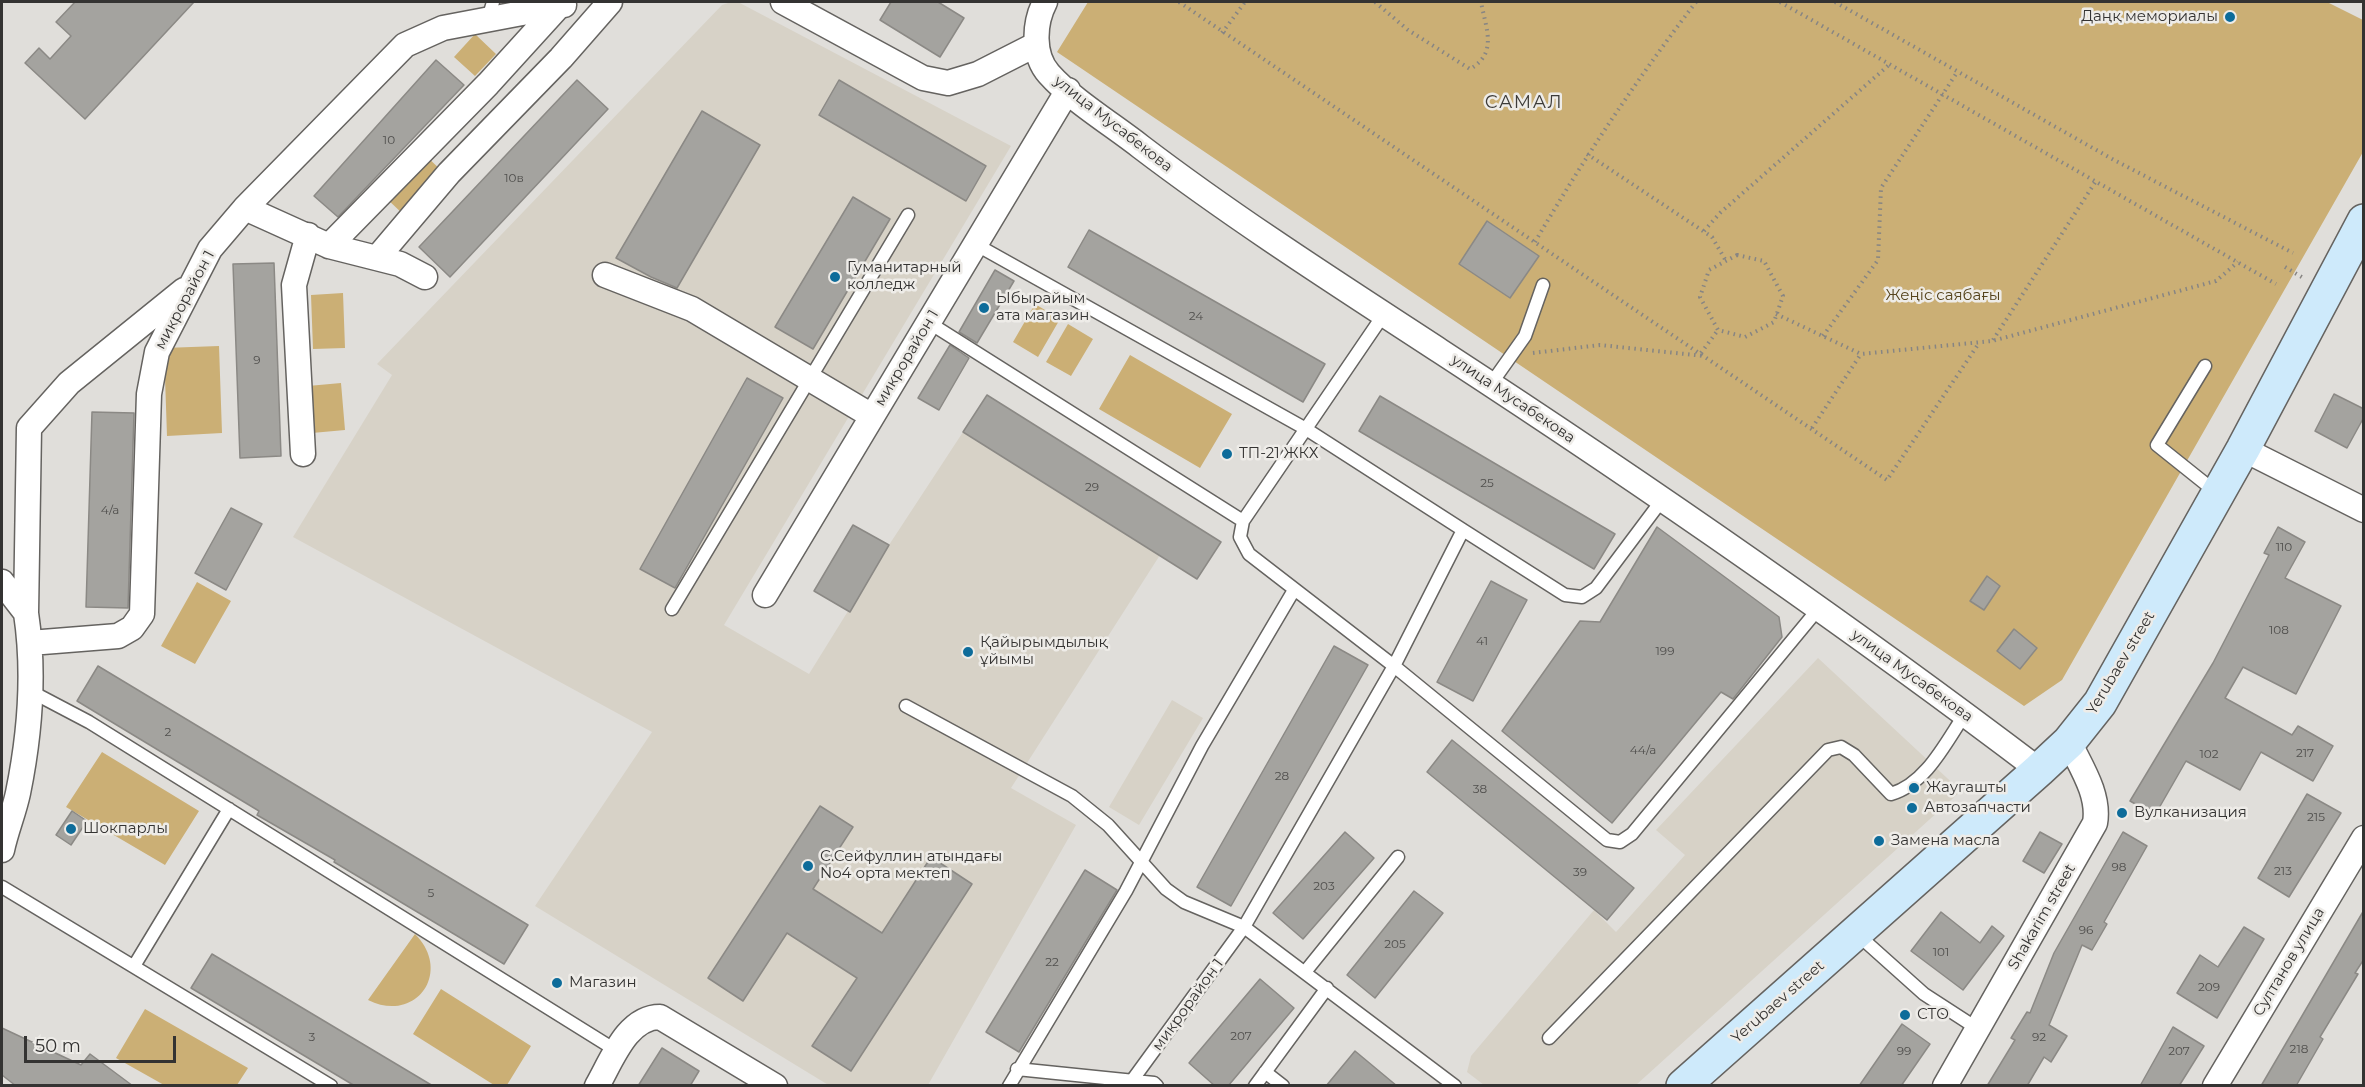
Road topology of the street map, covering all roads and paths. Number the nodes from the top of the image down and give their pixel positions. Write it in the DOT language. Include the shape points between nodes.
graph roads {
  1 [pos="610,2"];
  2 [pos="783,2"];
  3 [pos="1045,2"];
  4 [pos="1179,2"];
  5 [pos="1245,2"];
  6 [pos="1375,2"];
  7 [pos="1481,2"];
  8 [pos="1696,2"];
  9 [pos="1780,2"];
  10 [pos="1835,2"];
  11 [pos="567,4"];
  12 [pos="491,10"];
  13 [pos="1222,33"];
  14 [pos="1035,45"];
  15 [pos="1890,64"];
  16 [pos="1958,71"];
  17 [pos="1068,90"];
  18 [pos="1944,95"];
  19 [pos="1587,154"];
  20 [pos="2096,181"];
  21 [pos="245,208"];
  22 [pos="908,215"];
  23 [pos="2364,221"];
  24 [pos="1704,231"];
  25 [pos="318,241"];
  26 [pos="1535,242"];
  27 [pos="975,244"];
  28 [pos="2293,253"];
  29 [pos="377,258"];
  30 [pos="1726,261"];
  31 [pos="2238,262"];
  32 [pos="605,275"];
  33 [pos="425,277"];
  34 [pos="192,284"];
  35 [pos="2276,284"];
  36 [pos="1543,285"];
  37 [pos="1383,314"];
  38 [pos="1776,314"];
  39 [pos="928,322"];
  40 [pos="1718,330"];
  41 [pos="1822,336"];
  42 [pos="1992,341"];
  43 [pos="1979,343"];
  44 [pos="1701,353"];
  45 [pos="1861,354"];
  46 [pos="1511,355"];
  47 [pos="1707,356"];
  48 [pos="2205,366"];
  49 [pos="811,380"];
  50 [pos="1491,384"];
  51 [pos="872,416"];
  52 [pos="1812,428"];
  53 [pos="1306,429"];
  54 [pos="2243,449"];
  55 [pos="303,454"];
  56 [pos="2218,493"];
  57 [pos="1662,500"];
  58 [pos="2364,510"];
  59 [pos="1243,521"];
  60 [pos="1463,530"];
  61 [pos="2,582"];
  62 [pos="1294,590"];
  63 [pos="765,595"];
  64 [pos="1819,608"];
  65 [pos="672,609"];
  66 [pos="26,613"];
  67 [pos="30,643"];
  68 [pos="1394,666"];
  69 [pos="32,692"];
  70 [pos="906,706"];
  71 [pos="1965,714"];
  72 [pos="2069,742"];
  73 [pos="2040,770"];
  74 [pos="229,809"];
  75 [pos="2364,838"];
  76 [pos="2,850"];
  77 [pos="1398,857"];
  78 [pos="1140,863"];
  79 [pos="2,886"];
  80 [pos="1244,927"];
  81 [pos="1856,933"];
  82 [pos="134,966"];
  83 [pos="1305,972"];
  84 [pos="1327,988"];
  85 [pos="1978,1029"];
  86 [pos="1549,1038"];
  87 [pos="617,1051"];
  88 [pos="1017,1069"];
  89 [pos="1265,1072"];
  90 [pos="1131,1084"];
  91 [pos="331,1086"];
  92 [pos="597,1086"];
  93 [pos="775,1086"];
  94 [pos="1009,1086"];
  95 [pos="1157,1086"];
  96 [pos="1255,1086"];
  97 [pos="1283,1086"];
  98 [pos="1455,1086"];
  99 [pos="1683,1086"];
  100 [pos="1946,1086"];
  101 [pos="2215,1086"];
  1 -- 29 [label="street" via="449,173"];
  2 -- 14 [label="street" via="923,78 948,83 978,74"];
  3 -- 14 [label="street"];
  4 -- 13 [label="path"];
  5 -- 13 [label="path"];
  6 -- 7 [label="path" via="1408,30 1470,69 1482,62 1489,46"];
  8 -- 19 [label="path"];
  9 -- 15 [label="path"];
  10 -- 16 [label="path"];
  11 -- 12 [label="street, микрорайон 1"];
  11 -- 25 [label="street" via="488,84"];
  12 -- 21 [label="street, микрорайон 1" via="405,45"];
  13 -- 26 [label="path"];
  14 -- 17 [label="street, улица Мусабекова" via="1048,73"];
  15 -- 18 [label="path"];
  15 -- 24 [label="path"];
  16 -- 18 [label="path"];
  16 -- 28 [label="path" via="2114,160"];
  17 -- 27 [label="street, микрорайон 1"];
  17 -- 37 [label="street, улица Мусабекова" via="1196,189"];
  18 -- 20 [label="path"];
  18 -- 41 [label="path" via="1881,188 1878,260"];
  19 -- 24 [label="path"];
  19 -- 26 [label="path"];
  20 -- 31 [label="path"];
  20 -- 42 [label="path"];
  21 -- 25 [label="street"];
  21 -- 34 [label="street, микрорайон 1" via="210,249"];
  22 -- 49 [label="lane"];
  23 -- 54 [label="main road, Yerubaev street"];
  24 -- 30 [label="path"];
  25 -- 29 [label="street"];
  25 -- 55 [label="street" via="294,285"];
  26 -- 44 [label="path"];
  27 -- 39 [label="street, микрорайон 1"];
  27 -- 53 [label="lane"];
  29 -- 33 [label="street"];
  30 -- 38 [label="path" via="1737,255 1764,261 1783,296"];
  30 -- 40 [label="path" via="1709,270 1700,297"];
  31 -- 35 [label="path"];
  31 -- 42 [label="path" via="2216,281"];
  32 -- 49 [label="street" via="692,309"];
  34 -- 66 [label="street" via="69,383 29,428"];
  34 -- 67 [label="street, микрорайон 1" via="157,352 149,394 142,614 132,628 118,636"];
  36 -- 46 [label="lane" via="1525,336"];
  37 -- 50 [label="street, улица Мусабекова"];
  37 -- 53 [label="lane"];
  38 -- 40 [label="path" via="1773,322 1745,337"];
  38 -- 41 [label="path"];
  39 -- 51 [label="street, микрорайон 1"];
  39 -- 59 [label="lane"];
  40 -- 44 [label="path"];
  41 -- 45 [label="path"];
  42 -- 43 [label="path"];
  43 -- 45 [label="path"];
  43 -- 52 [label="path" via="1887,480"];
  44 -- 47 [label="path"];
  45 -- 52 [label="path"];
  46 -- 47 [label="path" via="1600,345"];
  46 -- 50 [label="lane"];
  47 -- 52 [label="path"];
  48 -- 56 [label="lane" via="2157,444"];
  49 -- 51 [label="street"];
  49 -- 65 [label="lane"];
  50 -- 57 [label="street, улица Мусабекова"];
  51 -- 63 [label="street, микрорайон 1"];
  53 -- 59 [label="lane"];
  53 -- 60 [label="lane"];
  54 -- 56 [label="main road, Yerubaev street"];
  54 -- 58 [label="street"];
  56 -- 72 [label="main road, Yerubaev street" via="2100,703"];
  57 -- 60 [label="lane" via="1596,588 1582,597 1565,595"];
  57 -- 64 [label="street, улица Мусабекова"];
  59 -- 62 [label="lane" via="1240,537 1249,554"];
  60 -- 68 [label="lane, микрорайон 1"];
  61 -- 66 [label="street"];
  62 -- 68 [label="lane"];
  62 -- 78 [label="lane" via="1202,746"];
  64 -- 68 [label="lane" via="1632,834 1620,842 1607,840"];
  64 -- 71 [label="street, улица Мусабекова"];
  66 -- 67 [label="street"];
  67 -- 69 [label="street"];
  68 -- 80 [label="lane, микрорайон 1"];
  69 -- 74 [label="lane" via="89,722"];
  69 -- 76 [label="street" via="18,793"];
  70 -- 78 [label="lane" via="1072,796 1108,825"];
  71 -- 73 [label="street, улица Мусабекова"];
  71 -- 86 [label="lane" via="1920,777 1900,792 1891,794 1854,755 1841,747 1828,750"];
  72 -- 73 [label="main road, Yerubaev street"];
  72 -- 85 [label="street, Shakarim street" via="2098,809 2095,823"];
  73 -- 81 [label="main road, Yerubaev street"];
  74 -- 82 [label="lane"];
  74 -- 87 [label="lane"];
  75 -- 101 [label="street, Султанов улица"];
  77 -- 83 [label="lane"];
  78 -- 80 [label="lane" via="1184,902"];
  78 -- 88 [label="lane"];
  79 -- 82 [label="lane"];
  80 -- 83 [label="lane"];
  80 -- 90 [label="lane, микрорайон 1"];
  81 -- 85 [label="lane" via="1924,994"];
  81 -- 99 [label="main road, Yerubaev street"];
  82 -- 91 [label="lane"];
  83 -- 84 [label="lane"];
  84 -- 89 [label="lane"];
  84 -- 98 [label="lane"];
  85 -- 100 [label="street, Shakarim street"];
  87 -- 92 [label="street"];
  87 -- 93 [label="street" via="635,1024 646,1017 660,1017"];
  88 -- 90 [label="lane" via="1110,1078"];
  88 -- 94 [label="lane"];
  89 -- 96 [label="lane"];
  89 -- 97 [label="lane"];
  90 -- 95 [label="lane"];
}
